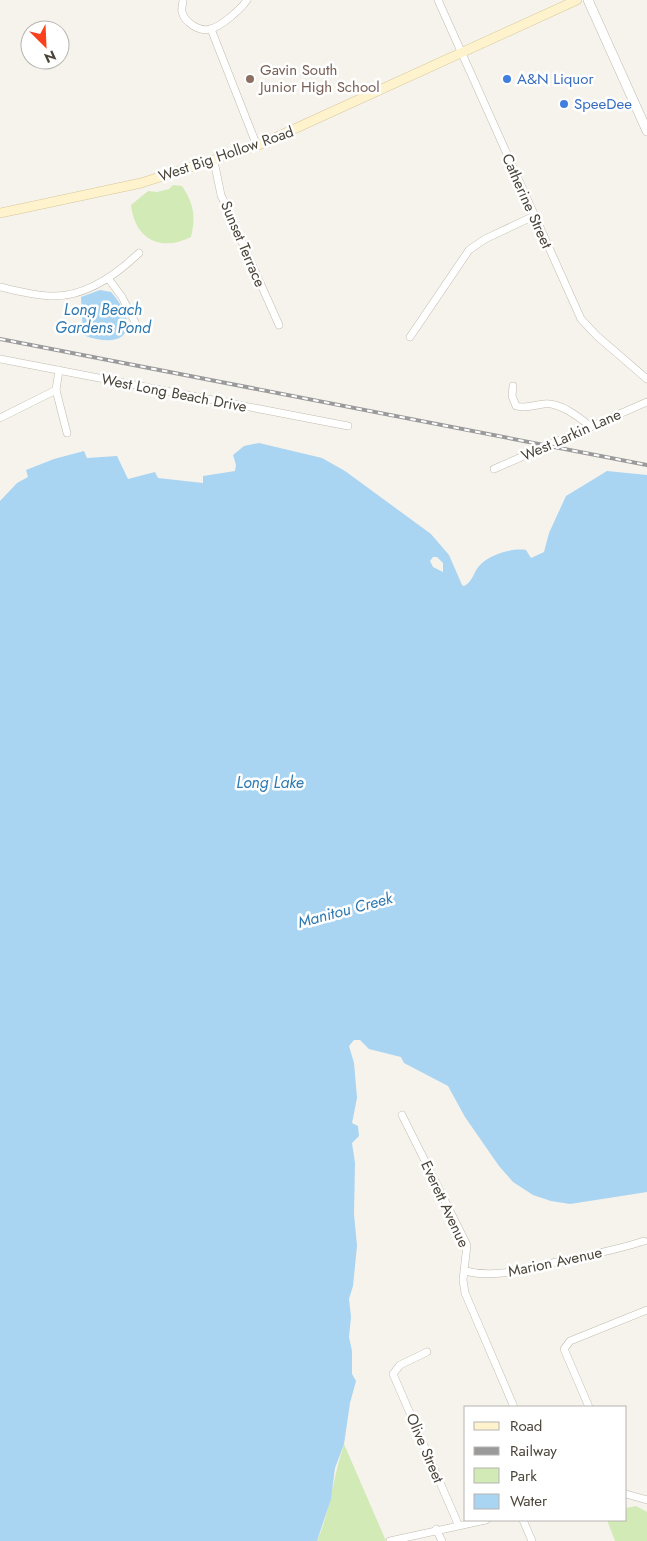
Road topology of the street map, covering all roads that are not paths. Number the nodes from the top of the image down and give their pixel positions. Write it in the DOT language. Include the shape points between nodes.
graph roads {
  1 [pos="183,0"];
  2 [pos="247,0"];
  3 [pos="438,0"];
  4 [pos="577,0"];
  5 [pos="588,0"];
  6 [pos="211,30"];
  7 [pos="462,54"];
  8 [pos="647,131"];
  9 [pos="258,146"];
  10 [pos="214,161"];
  11 [pos="0,213"];
  12 [pos="534,216"];
  13 [pos="139,253"];
  14 [pos="108,278"];
  15 [pos="0,287"];
  16 [pos="136,324"];
  17 [pos="279,325"];
  18 [pos="410,337"];
  19 [pos="0,359"];
  20 [pos="59,370"];
  21 [pos="647,379"];
  22 [pos="513,386"];
  23 [pos="56,390"];
  24 [pos="647,402"];
  25 [pos="0,418"];
  26 [pos="348,426"];
  27 [pos="591,427"];
  28 [pos="68,433"];
  29 [pos="494,469"];
  30 [pos="402,1115"];
  31 [pos="644,1241"];
  32 [pos="465,1272"];
  33 [pos="647,1310"];
  34 [pos="427,1352"];
  35 [pos="514,1406"];
  36 [pos="589,1406"];
  37 [pos="627,1491"];
  38 [pos="647,1500"];
  39 [pos="479,1521"];
  40 [pos="523,1521"];
  41 [pos="458,1524"];
  42 [pos="436,1529"];
  43 [pos="390,1541"];
  44 [pos="442,1541"];
  45 [pos="532,1541"];
  1 -- 6 [label="street" via="182,12 187,20 197,28"];
  2 -- 6 [label="street"];
  3 -- 7 [label="street, Catherine Street"];
  4 -- 7 [label="main road, West Big Hollow Road"];
  5 -- 8 [label="street"];
  6 -- 9 [label="street"];
  7 -- 9 [label="main road, West Big Hollow Road"];
  7 -- 12 [label="street, Catherine Street"];
  9 -- 10 [label="main road, West Big Hollow Road"];
  10 -- 11 [label="main road, West Big Hollow Road" via="140,183"];
  10 -- 17 [label="street, Sunset Terrace" via="222,194"];
  12 -- 18 [label="street" via="469,250"];
  12 -- 21 [label="street, Catherine Street" via="581,319"];
  13 -- 14 [label="street"];
  14 -- 15 [label="street" via="56,296"];
  14 -- 16 [label="street"];
  19 -- 20 [label="street, West Long Beach Drive"];
  20 -- 23 [label="street"];
  20 -- 26 [label="street, West Long Beach Drive"];
  22 -- 27 [label="street" via="516,406 556,405"];
  23 -- 25 [label="street"];
  23 -- 28 [label="street"];
  24 -- 27 [label="street, West Larkin Lane"];
  27 -- 29 [label="street, West Larkin Lane"];
  30 -- 32 [label="street, Everett Avenue" via="467,1245"];
  31 -- 32 [label="street, Marion Avenue" via="509,1272 478,1275"];
  32 -- 35 [label="street, Everett Avenue" via="465,1293"];
  33 -- 36 [label="street" via="567,1343 564,1349"];
  34 -- 41 [label="street, Olive Street" via="394,1371"];
  37 -- 38 [label="street"];
  39 -- 41 [label="street"];
  40 -- 45 [label="street"];
  41 -- 42 [label="street"];
  42 -- 43 [label="street"];
  42 -- 44 [label="street"];
}
